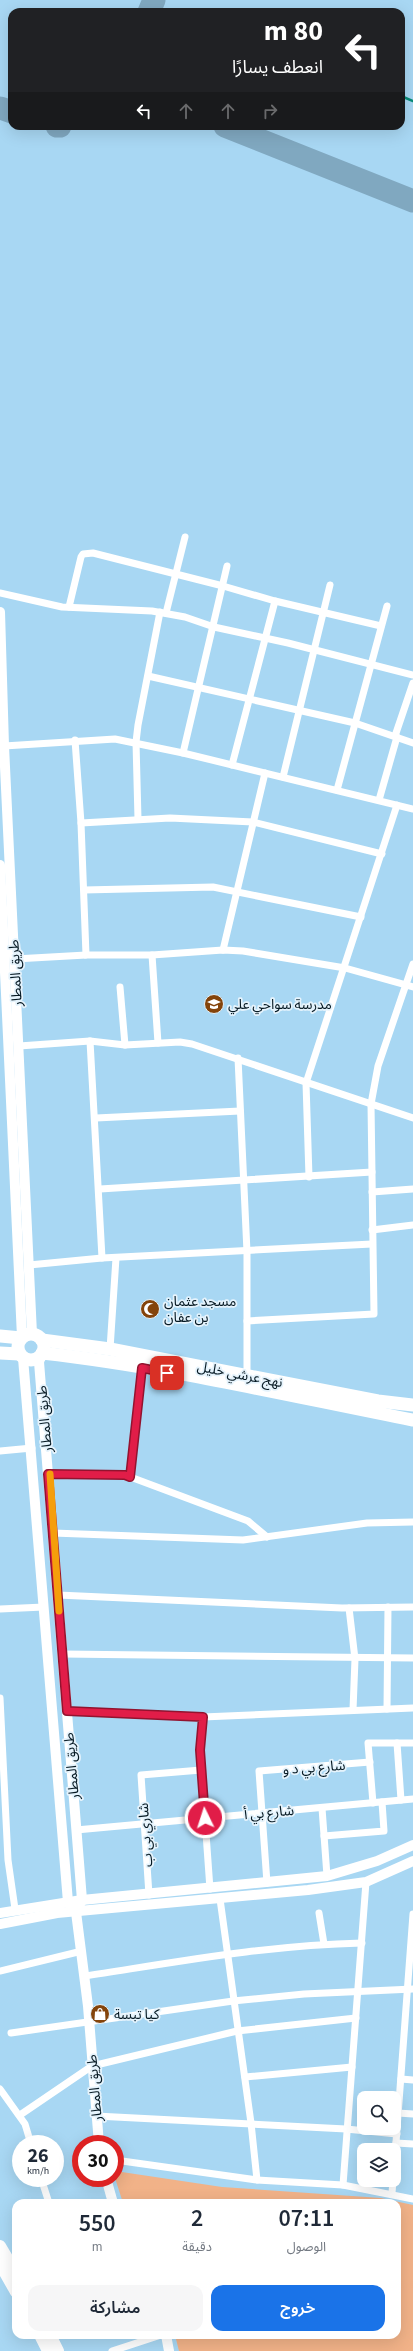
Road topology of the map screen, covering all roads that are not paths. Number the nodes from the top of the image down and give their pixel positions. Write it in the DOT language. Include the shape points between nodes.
graph roads {
  1 [pos="185,537"];
  2 [pos="227,566"];
  3 [pos="176,574"];
  4 [pos="330,585"];
  5 [pos="223,586"];
  6 [pos="0,593"];
  7 [pos="275,601"];
  8 [pos="387,606"];
  9 [pos="69,607"];
  10 [pos="0,612"];
  11 [pos="163,613"];
  12 [pos="324,613"];
  13 [pos="214,626"];
  14 [pos="381,626"];
  15 [pos="265,639"];
  16 [pos="315,650"];
  17 [pos="370,665"];
  18 [pos="413,675"];
  19 [pos="148,676"];
  20 [pos="413,683"];
  21 [pos="199,688"];
  22 [pos="249,699"];
  23 [pos="300,711"];
  24 [pos="354,723"];
  25 [pos="396,737"];
  26 [pos="75,740"];
  27 [pos="136,742"];
  28 [pos="413,743"];
  29 [pos="4,746"];
  30 [pos="183,753"];
  31 [pos="232,765"];
  32 [pos="265,773"];
  33 [pos="283,777"];
  34 [pos="337,790"];
  35 [pos="379,800"];
  36 [pos="398,805"];
  37 [pos="413,808"];
  38 [pos="138,819"];
  39 [pos="253,822"];
  40 [pos="81,823"];
  41 [pos="382,854"];
  42 [pos="0,865"];
  43 [pos="0,883"];
  44 [pos="84,890"];
  45 [pos="237,891"];
  46 [pos="362,917"];
  47 [pos="224,950"];
  48 [pos="86,955"];
  49 [pos="152,955"];
  50 [pos="10,959"];
  51 [pos="413,964"];
  52 [pos="345,968"];
  53 [pos="120,987"];
  54 [pos="410,987"];
  55 [pos="90,1041"];
  56 [pos="158,1043"];
  57 [pos="125,1045"];
  58 [pos="19,1046"];
  59 [pos="238,1058"];
  60 [pos="306,1083"];
  61 [pos="371,1104"];
  62 [pos="240,1111"];
  63 [pos="96,1118"];
  64 [pos="413,1118"];
  65 [pos="372,1172"];
  66 [pos="308,1177"];
  67 [pos="244,1182"];
  68 [pos="100,1189"];
  69 [pos="413,1189"];
  70 [pos="372,1192"];
  71 [pos="413,1225"];
  72 [pos="372,1230"];
  73 [pos="372,1244"];
  74 [pos="247,1252"];
  75 [pos="102,1258"];
  76 [pos="116,1258"];
  77 [pos="29,1265"];
  78 [pos="18,1266"];
  79 [pos="247,1321"];
  80 [pos="0,1336"];
  81 [pos="29,1337"];
  82 [pos="110,1349"];
  83 [pos="0,1353"];
  84 [pos="42,1355"];
  85 [pos="21,1356"];
  86 [pos="142,1368"];
  87 [pos="247,1375"];
  88 [pos="413,1405"];
  89 [pos="413,1420"];
  90 [pos="32,1448"];
  91 [pos="0,1451"];
  92 [pos="48,1474"];
  93 [pos="130,1477"];
  94 [pos="413,1522"];
  95 [pos="53,1533"];
  96 [pos="267,1537"];
  97 [pos="58,1595"];
  98 [pos="44,1607"];
  99 [pos="388,1607"];
  100 [pos="413,1607"];
  101 [pos="349,1608"];
  102 [pos="0,1609"];
  103 [pos="62,1654"];
  104 [pos="413,1658"];
  105 [pos="355,1659"];
  106 [pos="389,1659"];
  107 [pos="0,1698"];
  108 [pos="413,1708"];
  109 [pos="387,1709"];
  110 [pos="353,1710"];
  111 [pos="67,1711"];
  112 [pos="203,1717"];
  113 [pos="397,1743"];
  114 [pos="413,1743"];
  115 [pos="370,1762"];
  116 [pos="201,1770"];
  117 [pos="413,1799"];
  118 [pos="401,1800"];
  119 [pos="382,1802"];
  120 [pos="373,1803"];
  121 [pos="322,1808"];
  122 [pos="262,1812"];
  123 [pos="205,1818"];
  124 [pos="145,1823"];
  125 [pos="76,1830"];
  126 [pos="324,1836"];
  127 [pos="413,1845"];
  128 [pos="8,1860"];
  129 [pos="0,1861"];
  130 [pos="413,1861"];
  131 [pos="327,1876"];
  132 [pos="366,1882"];
  133 [pos="267,1883"];
  134 [pos="210,1889"];
  135 [pos="150,1895"];
  136 [pos="220,1899"];
  137 [pos="82,1900"];
  138 [pos="68,1902"];
  139 [pos="15,1910"];
  140 [pos="76,1912"];
  141 [pos="0,1913"];
  142 [pos="319,1913"];
  143 [pos="413,1914"];
  144 [pos="0,1924"];
  145 [pos="362,1943"];
  146 [pos="324,1944"];
  147 [pos="82,1951"];
  148 [pos="227,1955"];
  149 [pos="0,1971"];
  150 [pos="85,1976"];
  151 [pos="410,1990"];
  152 [pos="358,1992"];
  153 [pos="232,2001"];
  154 [pos="356,2018"];
  155 [pos="89,2021"];
  156 [pos="237,2031"];
  157 [pos="11,2033"];
  158 [pos="92,2066"];
  159 [pos="352,2067"];
  160 [pos="245,2077"];
  161 [pos="401,2079"];
  162 [pos="413,2080"];
  163 [pos="0,2089"];
  164 [pos="400,2091"];
  165 [pos="401,2113"];
  166 [pos="413,2114"];
  167 [pos="20,2115"];
  168 [pos="96,2116"];
  169 [pos="251,2123"];
  170 [pos="346,2129"];
  171 [pos="357,2130"];
  172 [pos="28,2135"];
  173 [pos="98,2135"];
  174 [pos="397,2135"];
  175 [pos="396,2143"];
  176 [pos="401,2143"];
  177 [pos="413,2144"];
  178 [pos="124,2161"];
  179 [pos="257,2180"];
  180 [pos="343,2186"];
  181 [pos="44,2187"];
  182 [pos="109,2187"];
  183 [pos="392,2187"];
  184 [pos="392,2194"];
  185 [pos="48,2199"];
  186 [pos="112,2199"];
  187 [pos="413,2199"];
  188 [pos="0,2246"];
  189 [pos="0,2264"];
  190 [pos="12,2266"];
  191 [pos="12,2285"];
  192 [pos="42,2339"];
  193 [pos="52,2339"];
  194 [pos="149,2339"];
  195 [pos="167,2339"];
  196 [pos="48,2351"];
  197 [pos="58,2351"];
  198 [pos="112,2351"];
  199 [pos="169,2351"];
  1 -- 3 [label="street"];
  2 -- 5 [label="street"];
  3 -- 5 [label="street"];
  3 -- 9 [label="street" via="93,553 83,554"];
  3 -- 11 [label="street"];
  4 -- 12 [label="street"];
  5 -- 7 [label="street"];
  5 -- 13 [label="street"];
  6 -- 9 [label="street"];
  7 -- 12 [label="street"];
  7 -- 15 [label="street"];
  8 -- 14 [label="street"];
  9 -- 11 [label="street"];
  10 -- 29 [label="main road, طريق المطار"];
  11 -- 13 [label="street"];
  11 -- 19 [label="street"];
  12 -- 14 [label="street"];
  12 -- 16 [label="street"];
  13 -- 15 [label="street"];
  13 -- 21 [label="street"];
  14 -- 17 [label="street"];
  15 -- 16 [label="street"];
  15 -- 22 [label="street"];
  16 -- 17 [label="street"];
  16 -- 23 [label="street"];
  17 -- 18 [label="street"];
  17 -- 24 [label="street"];
  19 -- 21 [label="street"];
  19 -- 27 [label="street"];
  20 -- 25 [label="street"];
  21 -- 22 [label="street"];
  21 -- 30 [label="street"];
  22 -- 23 [label="street"];
  22 -- 31 [label="street"];
  23 -- 24 [label="street"];
  23 -- 33 [label="street"];
  24 -- 25 [label="street"];
  24 -- 34 [label="street"];
  25 -- 28 [label="street"];
  25 -- 35 [label="street"];
  26 -- 27 [label="street" via="115,739"];
  26 -- 29 [label="street"];
  26 -- 40 [label="street"];
  27 -- 30 [label="street"];
  27 -- 38 [label="street"];
  29 -- 50 [label="main road, طريق المطار"];
  30 -- 31 [label="street"];
  31 -- 32 [label="street"];
  32 -- 33 [label="street"];
  32 -- 39 [label="street"];
  33 -- 34 [label="street"];
  34 -- 35 [label="street"];
  35 -- 36 [label="street"];
  36 -- 37 [label="street"];
  36 -- 41 [label="street"];
  38 -- 39 [label="street"];
  38 -- 40 [label="street"];
  39 -- 41 [label="street"];
  39 -- 45 [label="street"];
  40 -- 44 [label="street"];
  41 -- 46 [label="street"];
  42 -- 43 [label="main road, طريق المطار"];
  43 -- 50 [label="main road, طريق المطار"];
  44 -- 45 [label="street" via="191,887"];
  44 -- 48 [label="street"];
  45 -- 46 [label="street"];
  45 -- 47 [label="street"];
  46 -- 52 [label="street"];
  47 -- 49 [label="street"];
  47 -- 52 [label="street" via="276,955"];
  48 -- 49 [label="street"];
  48 -- 50 [label="street"];
  49 -- 56 [label="street"];
  50 -- 58 [label="main road, طريق المطار"];
  50 -- 78 [label="main road, طريق المطار"];
  51 -- 54 [label="street"];
  52 -- 54 [label="street"];
  52 -- 60 [label="street"];
  53 -- 57 [label="street"];
  54 -- 61 [label="street" via="378,1066"];
  55 -- 57 [label="street"];
  55 -- 58 [label="street"];
  55 -- 63 [label="street"];
  56 -- 57 [label="street"];
  56 -- 59 [label="street" via="192,1044"];
  58 -- 77 [label="main road, طريق المطار"];
  59 -- 60 [label="street"];
  59 -- 62 [label="street"];
  60 -- 61 [label="street"];
  60 -- 66 [label="street"];
  61 -- 64 [label="street"];
  61 -- 65 [label="street"];
  62 -- 63 [label="street"];
  62 -- 67 [label="street"];
  63 -- 68 [label="street"];
  65 -- 66 [label="street"];
  65 -- 70 [label="street"];
  66 -- 67 [label="street"];
  67 -- 68 [label="street"];
  67 -- 74 [label="street"];
  68 -- 75 [label="street"];
  69 -- 70 [label="street"];
  70 -- 72 [label="street"];
  71 -- 72 [label="street"];
  72 -- 73 [label="street"];
  73 -- 74 [label="street"];
  73 -- 79 [label="street" via="374,1314"];
  74 -- 76 [label="street"];
  74 -- 79 [label="street"];
  75 -- 76 [label="street"];
  75 -- 77 [label="street"];
  76 -- 82 [label="street"];
  77 -- 78 [label="main road"];
  77 -- 81 [label="main road, طريق المطار"];
  78 -- 81 [label="main road, طريق المطار"];
  79 -- 87 [label="street"];
  80 -- 81 [label="highway, نهج عرشي خليل"];
  81 -- 82 [label="highway, نهج عرشي خليل"];
  81 -- 84 [label="highway" via="44,1347"];
  81 -- 85 [label="highway" via="17,1346"];
  82 -- 87 [label="highway, نهج عرشي خليل"];
  83 -- 85 [label="highway"];
  84 -- 85 [label="highway" via="34,1360"];
  84 -- 86 [label="highway, نهج عرشي خليل" via="82,1358"];
  84 -- 92 [label="main road, طريق المطار" via="39,1362"];
  85 -- 90 [label="main road, طريق المطار"];
  86 -- 89 [label="highway, نهج عرشي خليل"];
  86 -- 93 [label="street"];
  87 -- 88 [label="highway, نهج عرشي خليل" via="378,1401"];
  90 -- 91 [label="street"];
  90 -- 98 [label="main road, طريق المطار"];
  92 -- 93 [label="street"];
  92 -- 95 [label="main road, طريق المطار"];
  93 -- 96 [label="street" via="248,1521"];
  94 -- 96 [label="street" via="367,1523"];
  95 -- 96 [label="street" via="243,1540"];
  95 -- 97 [label="main road, طريق المطار"];
  97 -- 101 [label="street"];
  97 -- 103 [label="main road, طريق المطار"];
  98 -- 102 [label="street"];
  98 -- 138 [label="main road, طريق المطار"];
  99 -- 100 [label="street"];
  99 -- 101 [label="street"];
  99 -- 106 [label="street"];
  101 -- 105 [label="street"];
  103 -- 105 [label="street"];
  103 -- 111 [label="main road, طريق المطار"];
  104 -- 106 [label="street"];
  105 -- 106 [label="street"];
  105 -- 110 [label="street"];
  106 -- 109 [label="street"];
  107 -- 128 [label="street"];
  108 -- 109 [label="street"];
  109 -- 110 [label="street"];
  110 -- 112 [label="street"];
  111 -- 112 [label="street"];
  111 -- 125 [label="main road, طريق المطار"];
  112 -- 116 [label="street"];
  113 -- 114 [label="street"];
  113 -- 115 [label="street" via="368,1743"];
  113 -- 118 [label="street"];
  115 -- 120 [label="street"];
  115 -- 122 [label="street, شارع بي د و" via="259,1771"];
  116 -- 123 [label="street"];
  116 -- 124 [label="street, شاري بي ب" via="141,1775"];
  117 -- 118 [label="street, شارع بي أ"];
  118 -- 119 [label="street, شارع بي أ"];
  119 -- 120 [label="street, شارع بي أ"];
  119 -- 126 [label="street" via="384,1831"];
  120 -- 121 [label="street, شارع بي أ"];
  121 -- 122 [label="street, شارع بي أ"];
  121 -- 126 [label="street"];
  122 -- 123 [label="street, شارع بي أ"];
  122 -- 133 [label="street"];
  123 -- 124 [label="street, شارع بي أ"];
  123 -- 134 [label="street"];
  124 -- 125 [label="street, شارع بي أ"];
  124 -- 135 [label="street, شاري بي ب"];
  125 -- 137 [label="main road, طريق المطار"];
  126 -- 131 [label="street"];
  127 -- 131 [label="main road" via="377,1861"];
  128 -- 129 [label="street"];
  128 -- 139 [label="street"];
  130 -- 132 [label="main road"];
  131 -- 133 [label="main road"];
  132 -- 136 [label="main road"];
  132 -- 145 [label="street"];
  133 -- 134 [label="main road"];
  134 -- 135 [label="main road"];
  135 -- 137 [label="main road"];
  136 -- 140 [label="main road"];
  136 -- 148 [label="street"];
  137 -- 138 [label="main road"];
  137 -- 140 [label="main road"];
  138 -- 139 [label="main road"];
  138 -- 140 [label="main road, طريق المطار"];
  139 -- 141 [label="main road"];
  140 -- 144 [label="main road" via="31,1917"];
  140 -- 147 [label="main road, طريق المطار"];
  142 -- 146 [label="street"];
  143 -- 151 [label="street"];
  145 -- 146 [label="street"];
  145 -- 152 [label="street"];
  146 -- 148 [label="street"];
  147 -- 149 [label="street"];
  147 -- 150 [label="main road, طريق المطار"];
  148 -- 150 [label="street"];
  148 -- 153 [label="street"];
  150 -- 155 [label="main road, طريق المطار"];
  151 -- 152 [label="street"];
  151 -- 161 [label="street"];
  152 -- 153 [label="street"];
  152 -- 154 [label="street"];
  153 -- 155 [label="street"];
  153 -- 156 [label="street"];
  154 -- 156 [label="street"];
  154 -- 159 [label="street"];
  155 -- 157 [label="street"];
  155 -- 158 [label="main road, طريق المطار"];
  156 -- 158 [label="street"];
  156 -- 160 [label="street"];
  158 -- 167 [label="street"];
  158 -- 168 [label="main road, طريق المطار"];
  159 -- 160 [label="street"];
  159 -- 170 [label="street"];
  160 -- 169 [label="street"];
  161 -- 162 [label="street"];
  161 -- 164 [label="street"];
  163 -- 167 [label="street"];
  165 -- 166 [label="street"];
  167 -- 172 [label="street"];
  168 -- 169 [label="street"];
  168 -- 173 [label="main road, طريق المطار"];
  169 -- 170 [label="street"];
  169 -- 179 [label="street"];
  170 -- 171 [label="street"];
  170 -- 180 [label="street"];
  174 -- 175 [label="street"];
  176 -- 177 [label="street"];
  178 -- 179 [label="street"];
  179 -- 180 [label="street"];
  180 -- 184 [label="street"];
  181 -- 185 [label="street"];
  182 -- 186 [label="main road"];
  183 -- 184 [label="street"];
  184 -- 187 [label="street"];
  188 -- 190 [label="main road"];
  189 -- 191 [label="main road"];
  192 -- 196 [label="main road"];
  193 -- 197 [label="main road"];
  194 -- 198 [label="street"];
  195 -- 199 [label="main road"];
}
